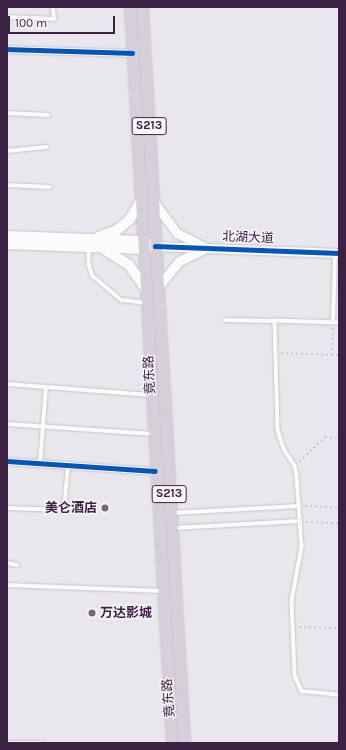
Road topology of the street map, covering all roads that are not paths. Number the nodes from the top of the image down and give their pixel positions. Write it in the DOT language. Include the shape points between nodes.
graph roads {
  1 [pos="53,7"];
  2 [pos="130,7"];
  3 [pos="142,7"];
  4 [pos="7,18"];
  5 [pos="7,49"];
  6 [pos="132,53"];
  7 [pos="7,113"];
  8 [pos="48,115"];
  9 [pos="46,147"];
  10 [pos="7,151"];
  11 [pos="7,185"];
  12 [pos="50,187"];
  13 [pos="154,201"];
  14 [pos="141,202"];
  15 [pos="7,236"];
  16 [pos="90,243"];
  17 [pos="7,244"];
  18 [pos="143,245"];
  19 [pos="156,246"];
  20 [pos="206,248"];
  21 [pos="337,253"];
  22 [pos="145,288"];
  23 [pos="157,288"];
  24 [pos="146,303"];
  25 [pos="225,320"];
  26 [pos="275,321"];
  27 [pos="333,322"];
  28 [pos="339,323"];
  29 [pos="7,384"];
  30 [pos="46,387"];
  31 [pos="151,395"];
  32 [pos="7,424"];
  33 [pos="43,426"];
  34 [pos="153,434"];
  35 [pos="7,461"];
  36 [pos="40,463"];
  37 [pos="68,465"];
  38 [pos="155,471"];
  39 [pos="299,506"];
  40 [pos="7,508"];
  41 [pos="170,513"];
  42 [pos="300,521"];
  43 [pos="171,528"];
  44 [pos="7,562"];
  45 [pos="17,565"];
  46 [pos="7,585"];
  47 [pos="162,591"];
  48 [pos="339,695"];
  49 [pos="183,729"];
  50 [pos="171,730"];
  51 [pos="9,743"];
  52 [pos="41,743"];
  53 [pos="167,743"];
  54 [pos="172,743"];
  55 [pos="184,743"];
  56 [pos="191,743"];
  1 -- 4 [label="lane" via="54,19"];
  2 -- 6 [label="main road, 竟东路 / S213"];
  3 -- 13 [label="main road, 竟东路 / S213"];
  5 -- 6 [label="street"];
  6 -- 14 [label="main road, 竟东路 / S213"];
  7 -- 8 [label="lane"];
  9 -- 10 [label="lane"];
  11 -- 12 [label="lane"];
  13 -- 19 [label="main road, 竟东路 / S213"];
  13 -- 20 [label="street" via="177,233"];
  14 -- 16 [label="main road" via="130,219 117,230"];
  14 -- 18 [label="main road, 竟东路 / S213"];
  15 -- 16 [label="main road, 北湖大道"];
  16 -- 17 [label="main road, 北湖大道"];
  16 -- 18 [label="main road, 北湖大道"];
  16 -- 22 [label="main road" via="122,258"];
  16 -- 24 [label="lane" via="89,265 93,276 122,300"];
  18 -- 19 [label="main road, 北湖大道"];
  18 -- 22 [label="main road, 竟东路 / S213"];
  19 -- 20 [label="street, 北湖大道"];
  19 -- 23 [label="main road, 竟东路 / S213"];
  20 -- 21 [label="street, 北湖大道"];
  20 -- 23 [label="street" via="178,261"];
  21 -- 27 [label="lane"];
  22 -- 24 [label="main road, 竟东路 / S213"];
  23 -- 41 [label="main road, 竟东路 / S213"];
  24 -- 31 [label="main road, 竟东路 / S213"];
  25 -- 26 [label="lane"];
  26 -- 27 [label="lane"];
  26 -- 39 [label="lane" via="280,439 295,466"];
  27 -- 28 [label="lane"];
  29 -- 30 [label="lane"];
  30 -- 31 [label="lane"];
  30 -- 33 [label="lane"];
  31 -- 34 [label="main road, 竟东路 / S213"];
  32 -- 33 [label="lane"];
  33 -- 34 [label="lane"];
  33 -- 36 [label="lane"];
  34 -- 38 [label="main road, 竟东路 / S213"];
  35 -- 36 [label="street"];
  36 -- 37 [label="street"];
  37 -- 38 [label="street"];
  37 -- 40 [label="lane" via="64,510"];
  38 -- 47 [label="main road, 竟东路 / S213"];
  39 -- 41 [label="lane"];
  39 -- 42 [label="lane"];
  41 -- 43 [label="main road, 竟东路 / S213"];
  42 -- 43 [label="lane"];
  42 -- 48 [label="lane" via="302,557 293,591 295,676 302,692"];
  43 -- 49 [label="main road, 竟东路 / S213"];
  44 -- 45 [label="lane"];
  46 -- 47 [label="lane"];
  47 -- 50 [label="main road, 竟东路 / S213"];
  49 -- 55 [label="main road, 竟东路 / S213"];
  49 -- 56 [label="main road"];
  50 -- 53 [label="main road"];
  50 -- 54 [label="main road, 竟东路 / S213"];
  51 -- 52 [label="lane"];
}
